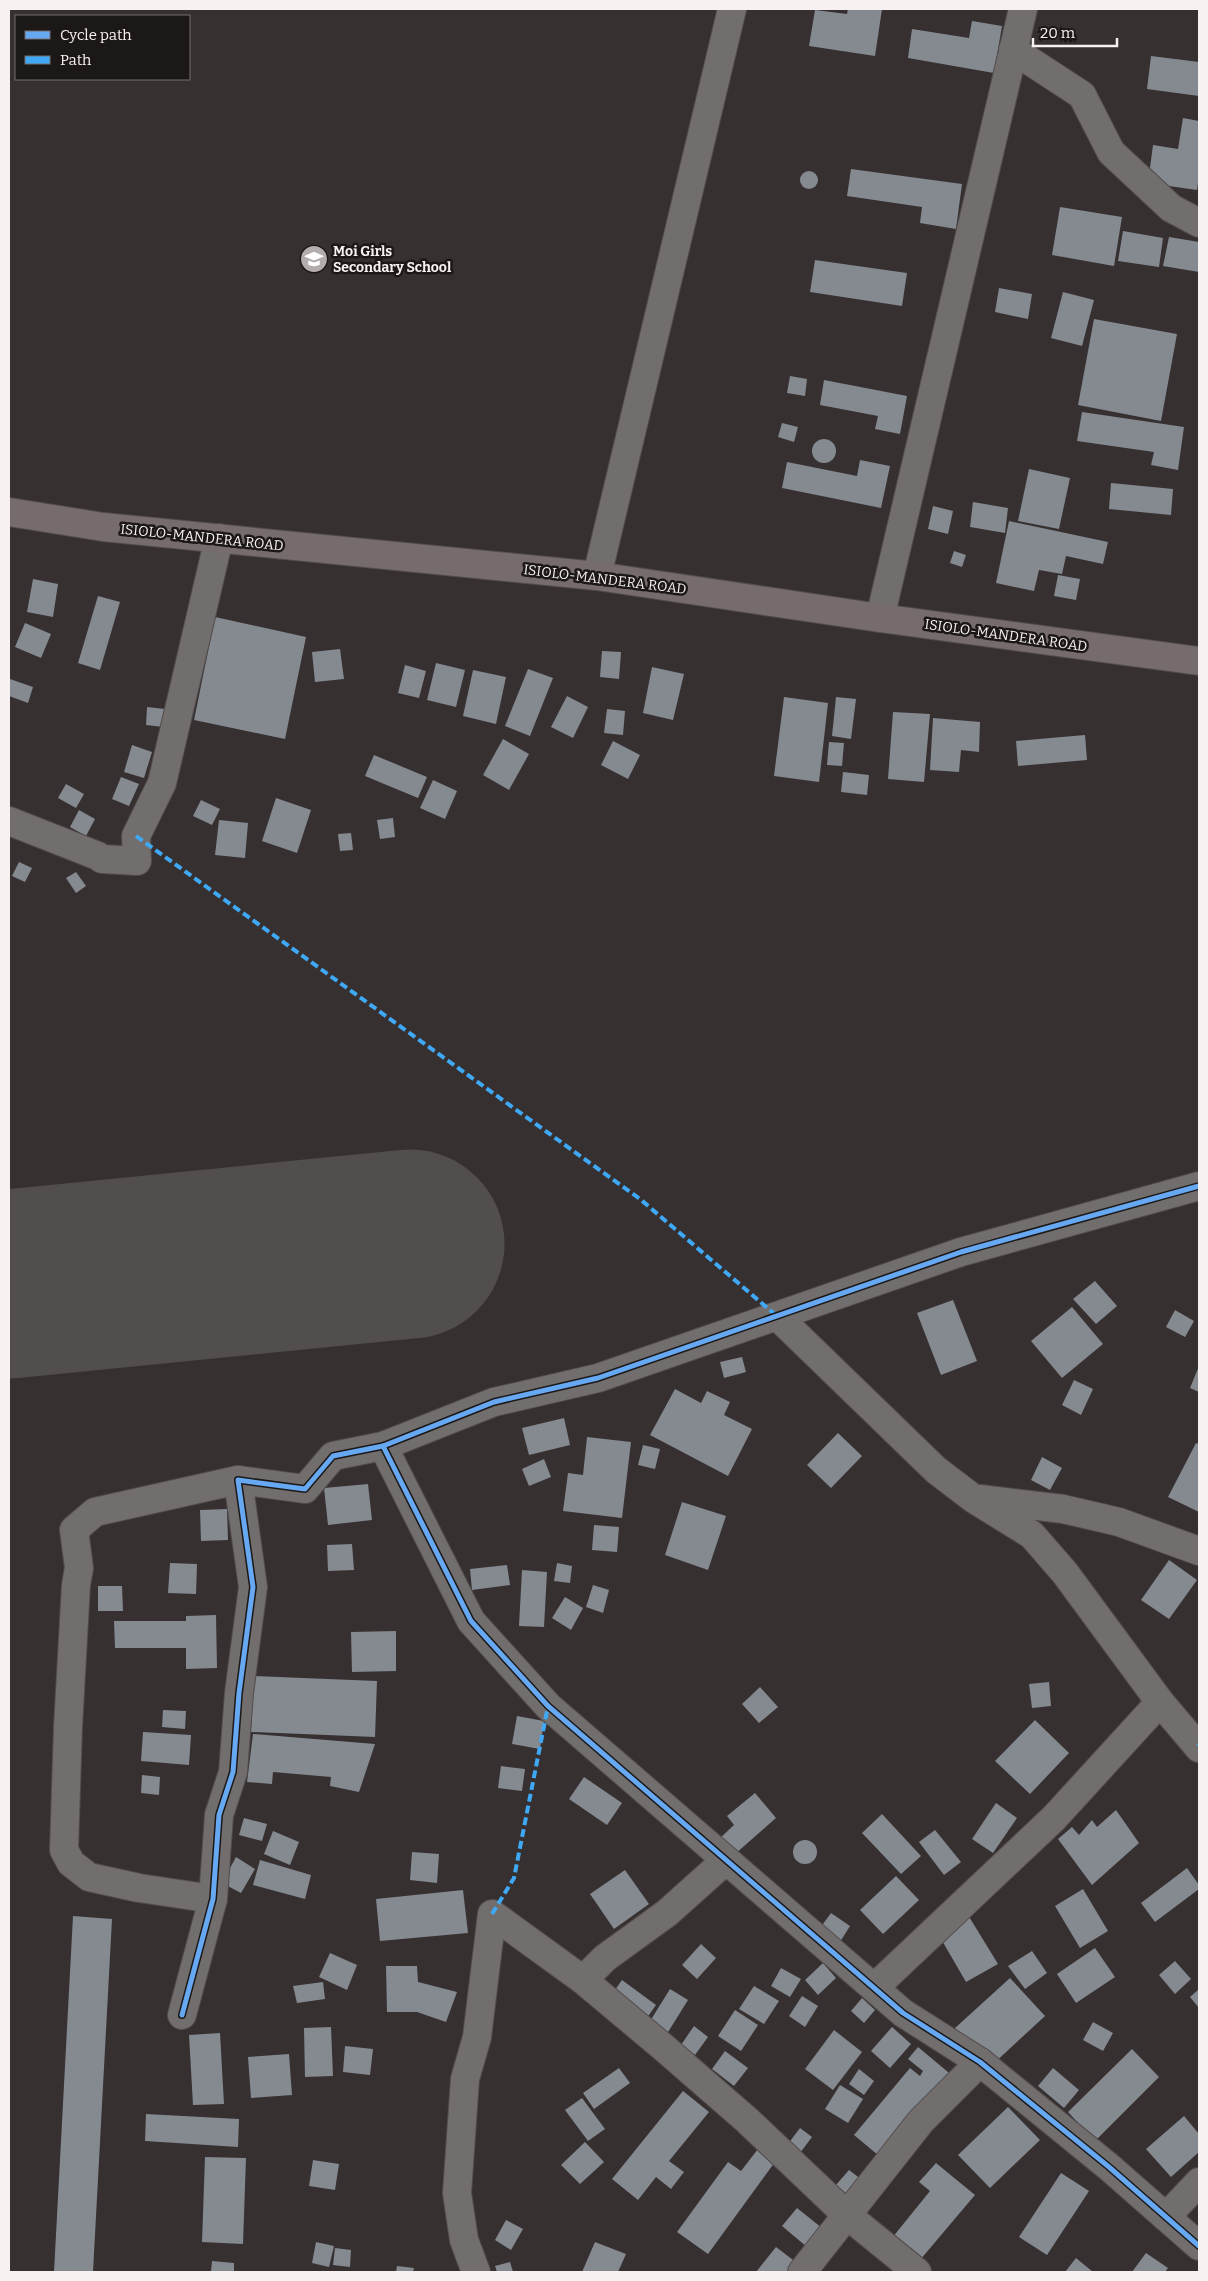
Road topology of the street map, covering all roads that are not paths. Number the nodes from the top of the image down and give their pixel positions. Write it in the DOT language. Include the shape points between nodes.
graph roads {
  1 [pos="732,9"];
  2 [pos="1023,9"];
  3 [pos="1013,50"];
  4 [pos="1199,223"];
  5 [pos="9,512"];
  6 [pos="219,538"];
  7 [pos="597,576"];
  8 [pos="880,618"];
  9 [pos="1199,661"];
  10 [pos="9,821"];
  11 [pos="1199,1186"];
  12 [pos="778,1317"];
  13 [pos="384,1446"];
  14 [pos="238,1480"];
  15 [pos="974,1499"];
  16 [pos="1199,1552"];
  17 [pos="1160,1702"];
  18 [pos="1199,1748"];
  19 [pos="725,1861"];
  20 [pos="213,1899"];
  21 [pos="583,1980"];
  22 [pos="876,1987"];
  23 [pos="182,2015"];
  24 [pos="980,2062"];
  25 [pos="1199,2182"];
  26 [pos="848,2216"];
  27 [pos="1166,2217"];
  28 [pos="464,2240"];
  29 [pos="1199,2246"];
  30 [pos="460,2272"];
  31 [pos="476,2272"];
  32 [pos="802,2272"];
  33 [pos="917,2272"];
  1 -- 7 [label="street"];
  2 -- 3 [label="street"];
  3 -- 4 [label="street" via="1082,95 1111,152 1171,208"];
  3 -- 8 [label="street"];
  5 -- 6 [label="highway, ISIOLO-MANDERA ROAD" via="103,527"];
  6 -- 7 [label="highway, ISIOLO-MANDERA ROAD"];
  6 -- 10 [label="street" via="162,783 136,836 137,861 102,859"];
  7 -- 8 [label="highway, ISIOLO-MANDERA ROAD"];
  8 -- 9 [label="highway, ISIOLO-MANDERA ROAD"];
  11 -- 12 [label="street" via="961,1252"];
  12 -- 13 [label="street" via="598,1378 494,1402"];
  12 -- 15 [label="street" via="936,1470"];
  13 -- 14 [label="street" via="332,1456 305,1489"];
  13 -- 19 [label="street" via="470,1620 548,1706"];
  14 -- 20 [label="street" via="253,1586 232,1772 219,1815"];
  14 -- 20 [label="street" via="95,1512 74,1530 79,1568 69,1708 64,1850 71,1863 89,1877"];
  15 -- 16 [label="street" via="1063,1509 1119,1522"];
  15 -- 17 [label="street" via="1032,1535 1077,1588"];
  17 -- 18 [label="street"];
  17 -- 22 [label="street" via="1054,1818"];
  19 -- 21 [label="street" via="667,1913 605,1958"];
  19 -- 22 [label="street"];
  20 -- 23 [label="street"];
  21 -- 26 [label="street" via="748,2121"];
  21 -- 28 [label="street" via="492,1914 477,2038 466,2079 457,2193"];
  22 -- 24 [label="street" via="903,2013"];
  24 -- 26 [label="street" via="921,2121"];
  24 -- 27 [label="street"];
  25 -- 27 [label="street"];
  26 -- 32 [label="street"];
  26 -- 33 [label="street"];
  27 -- 29 [label="street"];
  28 -- 30 [label="street"];
  28 -- 31 [label="street"];
}
